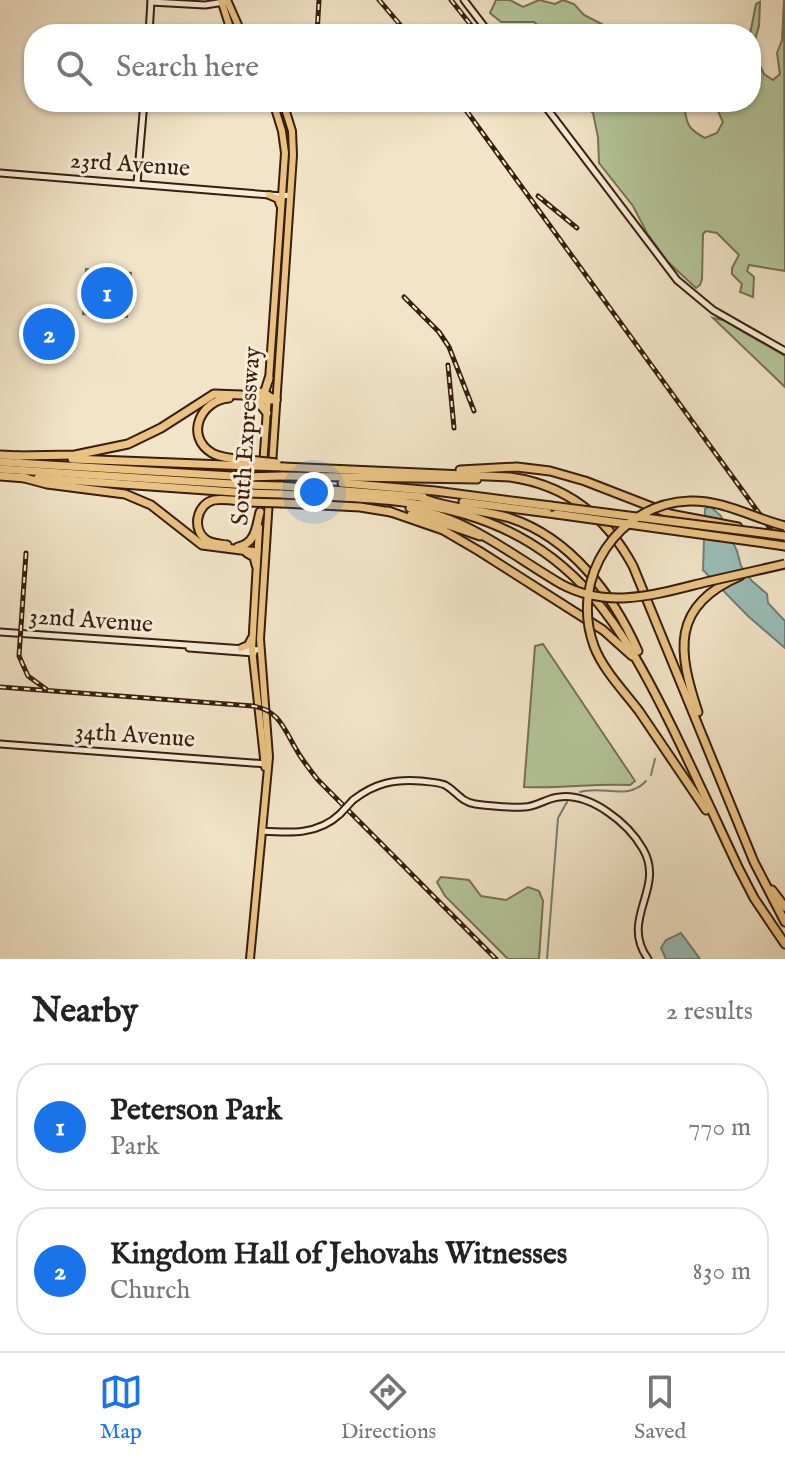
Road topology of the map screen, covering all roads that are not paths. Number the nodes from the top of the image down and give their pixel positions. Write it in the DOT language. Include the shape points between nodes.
graph roads {
  1 [pos="464,0"];
  2 [pos="151,1"];
  3 [pos="225,1"];
  4 [pos="150,24"];
  5 [pos="230,24"];
  6 [pos="237,24"];
  7 [pos="482,24"];
  8 [pos="143,112"];
  9 [pos="276,112"];
  10 [pos="286,112"];
  11 [pos="552,112"];
  12 [pos="0,173"];
  13 [pos="283,176"];
  14 [pos="137,183"];
  15 [pos="271,194"];
  16 [pos="285,194"];
  17 [pos="281,209"];
  18 [pos="785,349"];
  19 [pos="269,378"];
  20 [pos="247,397"];
  21 [pos="270,399"];
  22 [pos="267,413"];
  23 [pos="0,455"];
  24 [pos="17,456"];
  25 [pos="0,462"];
  26 [pos="250,463"];
  27 [pos="0,469"];
  28 [pos="408,472"];
  29 [pos="0,476"];
  30 [pos="21,477"];
  31 [pos="282,481"];
  32 [pos="248,489"];
  33 [pos="562,492"];
  34 [pos="324,497"];
  35 [pos="420,497"];
  36 [pos="388,511"];
  37 [pos="260,512"];
  38 [pos="785,526"];
  39 [pos="771,535"];
  40 [pos="785,536"];
  41 [pos="501,546"];
  42 [pos="785,546"];
  43 [pos="238,549"];
  44 [pos="260,550"];
  45 [pos="785,564"];
  46 [pos="256,565"];
  47 [pos="751,572"];
  48 [pos="252,631"];
  49 [pos="0,632"];
  50 [pos="260,636"];
  51 [pos="180,645"];
  52 [pos="241,648"];
  53 [pos="270,651"];
  54 [pos="256,652"];
  55 [pos="652,686"];
  56 [pos="659,701"];
  57 [pos="0,744"];
  58 [pos="707,745"];
  59 [pos="266,764"];
  60 [pos="261,831"];
  61 [pos="748,845"];
  62 [pos="738,867"];
  63 [pos="785,907"];
  64 [pos="785,922"];
  65 [pos="785,944"];
  66 [pos="250,959"];
  67 [pos="648,959"];
  1 -- 7 [label="street"];
  2 -- 3 [label="street"];
  2 -- 4 [label="street"];
  3 -- 5 [label="main road"];
  3 -- 6 [label="main road"];
  8 -- 14 [label="street"];
  9 -- 13 [label="main road, South Expressway" via="284,140"];
  10 -- 16 [label="main road, South Expressway" via="293,139"];
  11 -- 18 [label="street" via="681,280"];
  12 -- 14 [label="street, 23rd Avenue"];
  13 -- 15 [label="main road"];
  13 -- 16 [label="main road, South Expressway"];
  14 -- 15 [label="street, 23rd Avenue"];
  15 -- 16 [label="street, 23rd Avenue"];
  15 -- 17 [label="main road"];
  16 -- 17 [label="main road, South Expressway"];
  16 -- 21 [label="main road, South Expressway"];
  17 -- 19 [label="main road, South Expressway"];
  19 -- 20 [label="highway" via="263,392"];
  19 -- 21 [label="main road, South Expressway"];
  20 -- 21 [label="highway"];
  20 -- 22 [label="highway"];
  20 -- 24 [label="highway" via="209,396 161,428 116,448"];
  20 -- 26 [label="highway" via="213,402 197,430 208,451"];
  21 -- 22 [label="main road, South Expressway"];
  21 -- 44 [label="main road, South Expressway"];
  22 -- 37 [label="main road, South Expressway"];
  23 -- 24 [label="highway"];
  24 -- 26 [label="highway"];
  25 -- 32 [label="highway"];
  26 -- 31 [label="highway, bridge"];
  27 -- 32 [label="highway"];
  28 -- 31 [label="highway" via="298,468"];
  28 -- 33 [label="highway" via="510,477"];
  28 -- 39 [label="highway, bridge" via="517,467 562,474 670,514"];
  29 -- 30 [label="highway"];
  30 -- 32 [label="highway"];
  30 -- 43 [label="highway" via="125,494 151,505 202,545"];
  31 -- 32 [label="highway, bridge"];
  31 -- 32 [label="highway, bridge"];
  31 -- 33 [label="highway" via="507,480"];
  31 -- 34 [label="highway"];
  31 -- 35 [label="highway"];
  31 -- 36 [label="highway"];
  31 -- 39 [label="highway, bridge" via="396,487"];
  32 -- 43 [label="highway" via="213,500 198,516 198,529 206,540"];
  33 -- 58 [label="highway" via="606,525 627,555"];
  34 -- 41 [label="highway" via="426,511"];
  34 -- 55 [label="highway" via="429,506 520,537 566,569 600,603"];
  35 -- 42 [label="highway, bridge"];
  35 -- 56 [label="highway" via="512,519 563,548 618,611"];
  36 -- 41 [label="highway" via="431,519"];
  36 -- 55 [label="highway" via="443,530 552,596 616,639"];
  37 -- 43 [label="highway" via="253,538"];
  37 -- 44 [label="main road, South Expressway"];
  38 -- 62 [label="highway, bridge" via="722,505 668,504 643,513 611,540 590,581 595,648 693,788"];
  39 -- 40 [label="highway, bridge"];
  41 -- 47 [label="highway, bridge" via="561,584 593,596 630,599"];
  43 -- 44 [label="highway"];
  43 -- 46 [label="highway" via="253,556"];
  44 -- 46 [label="main road, South Expressway"];
  44 -- 50 [label="main road, South Expressway"];
  45 -- 47 [label="highway, bridge"];
  46 -- 48 [label="main road, South Expressway"];
  47 -- 58 [label="highway, bridge" via="714,591 697,608 683,644 683,664"];
  48 -- 52 [label="main road" via="249,644"];
  48 -- 54 [label="main road, South Expressway"];
  49 -- 51 [label="street, 32nd Avenue"];
  50 -- 53 [label="main road"];
  50 -- 54 [label="main road, South Expressway"];
  51 -- 52 [label="street, 32nd Avenue"];
  51 -- 54 [label="street, 32nd Avenue"];
  52 -- 54 [label="street, 32nd Avenue"];
  54 -- 59 [label="main road, South Expressway" via="269,741"];
  55 -- 56 [label="highway"];
  56 -- 62 [label="highway"];
  57 -- 59 [label="street, 34th Avenue"];
  58 -- 61 [label="highway"];
  59 -- 60 [label="main road, South Expressway"];
  60 -- 66 [label="main road, South Expressway"];
  60 -- 67 [label="street, bridge" via="308,831 376,785 404,780 440,783 473,804 522,807 559,797 578,798 603,809 647,856 651,869 637,934"];
  61 -- 63 [label="highway"];
  61 -- 64 [label="highway"];
  62 -- 65 [label="highway"];
}
